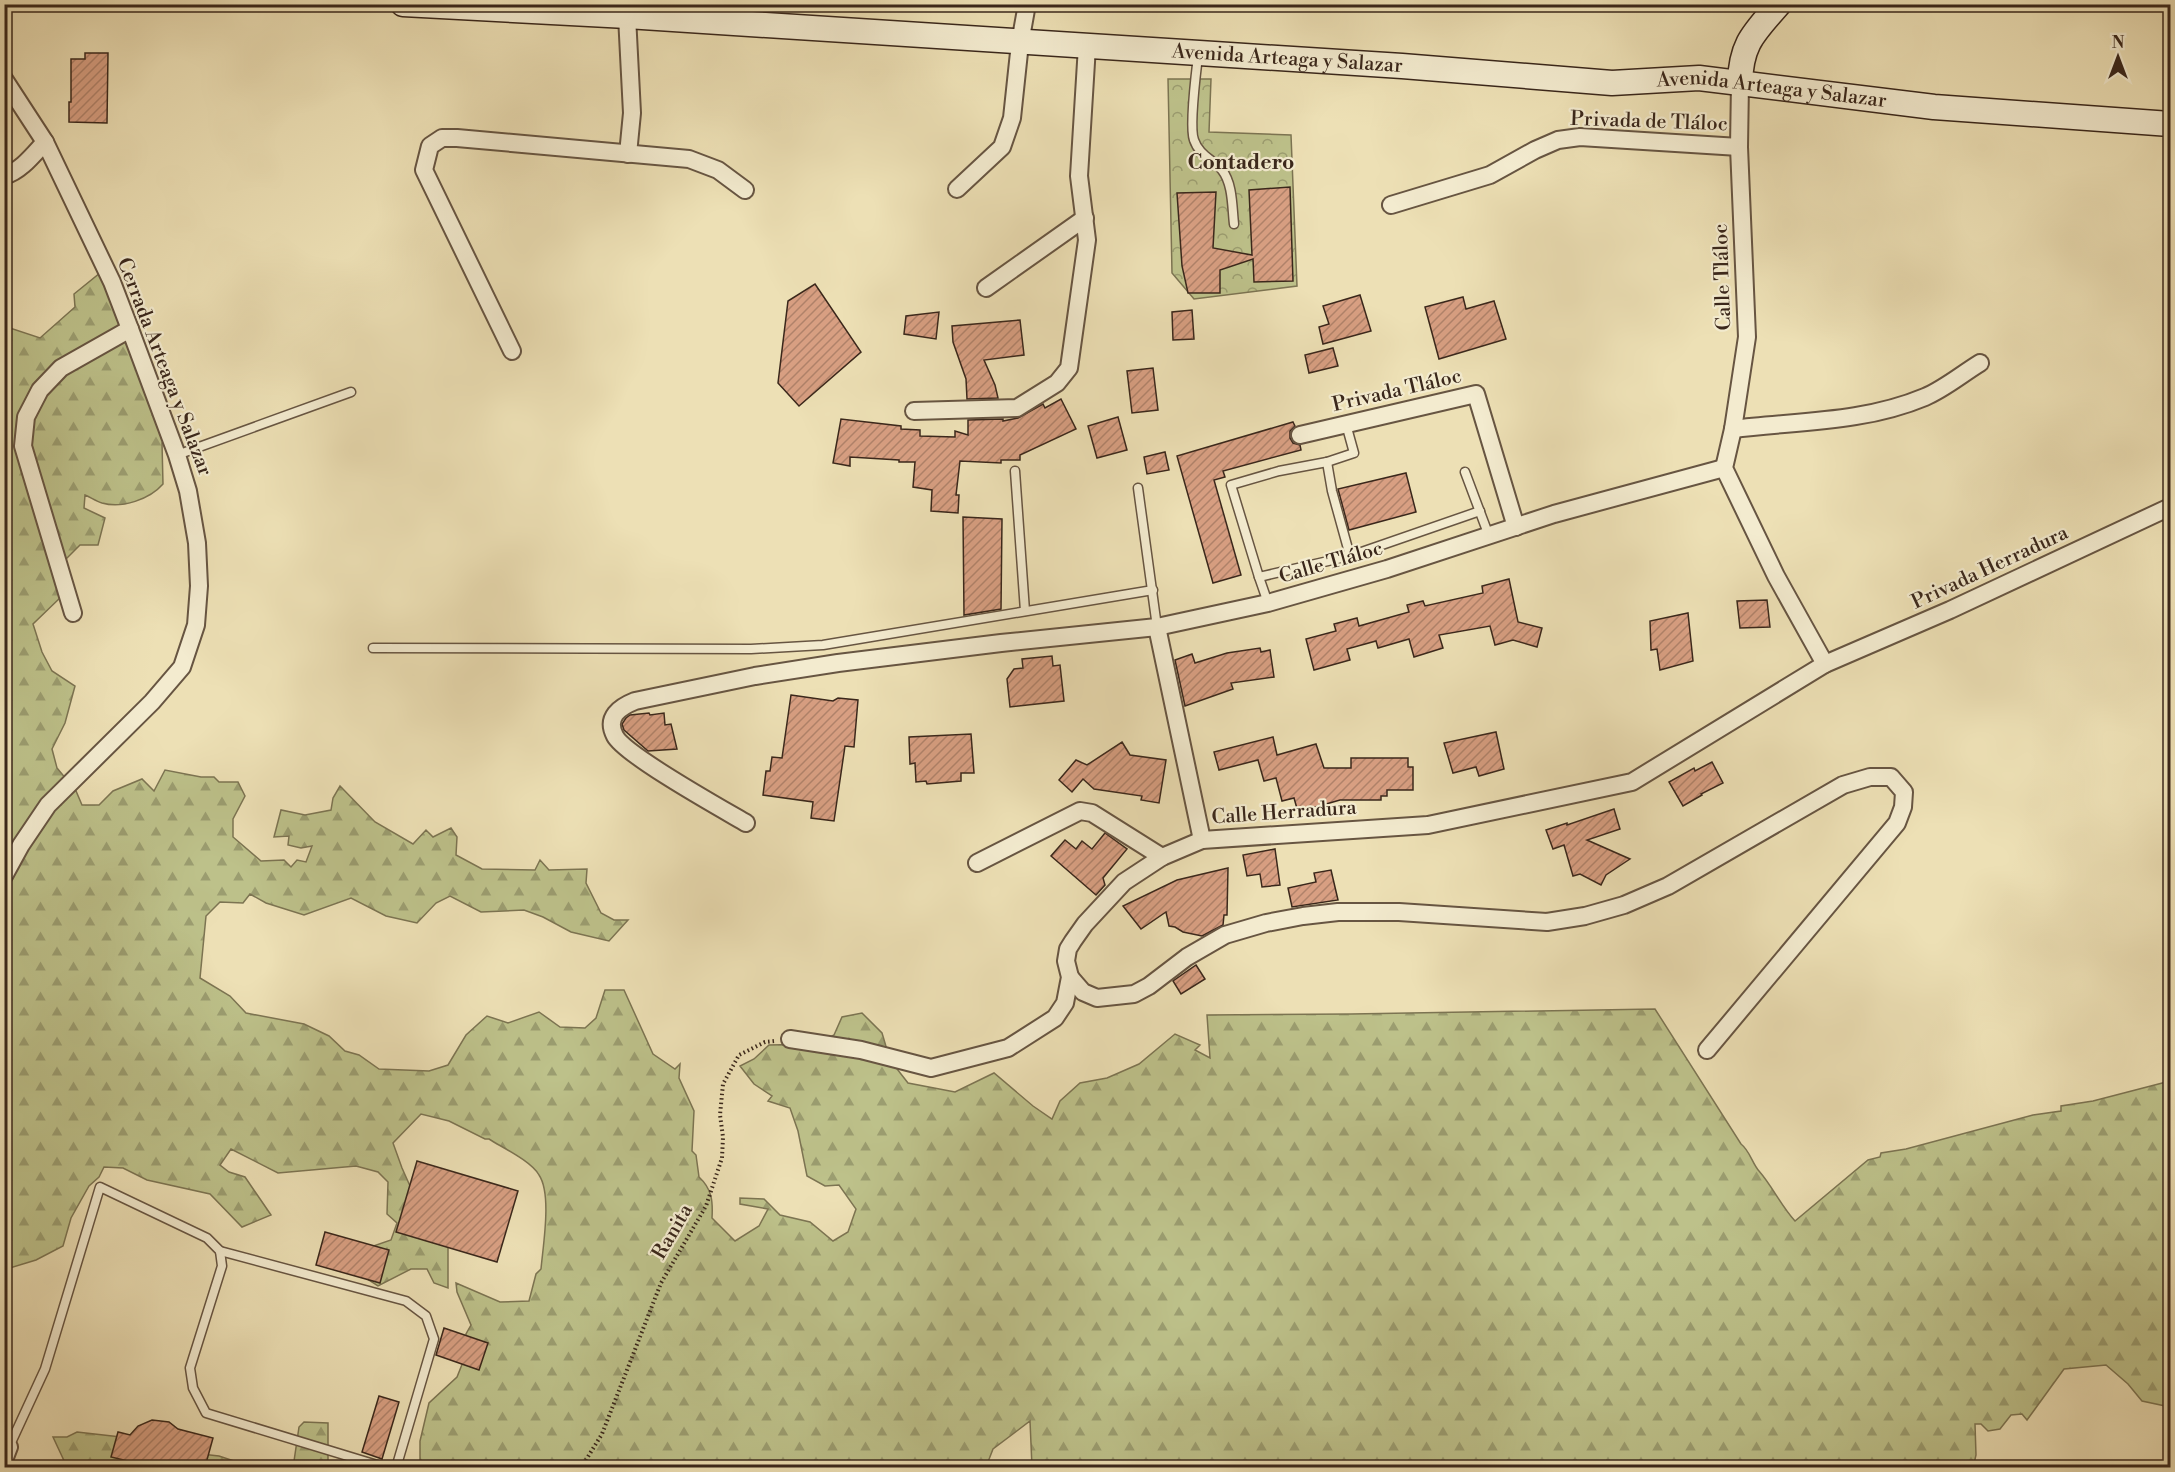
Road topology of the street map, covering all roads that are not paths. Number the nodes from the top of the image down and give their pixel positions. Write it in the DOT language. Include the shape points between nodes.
graph roads {
  1 [pos="403,4"];
  2 [pos="1027,4"];
  3 [pos="1779,4"];
  4 [pos="627,16"];
  5 [pos="1020,43"];
  6 [pos="1087,46"];
  7 [pos="1198,53"];
  8 [pos="4,79"];
  9 [pos="1740,83"];
  10 [pos="2170,124"];
  11 [pos="45,142"];
  12 [pos="1739,147"];
  13 [pos="628,154"];
  14 [pos="4,176"];
  15 [pos="957,189"];
  16 [pos="745,190"];
  17 [pos="1391,205"];
  18 [pos="1085,218"];
  19 [pos="1234,224"];
  20 [pos="986,288"];
  21 [pos="130,329"];
  22 [pos="512,351"];
  23 [pos="1980,363"];
  24 [pos="351,392"];
  25 [pos="914,411"];
  26 [pos="1346,424"];
  27 [pos="1733,429"];
  28 [pos="1300,435"];
  29 [pos="177,455"];
  30 [pos="1327,462"];
  31 [pos="1724,468"];
  32 [pos="1015,471"];
  33 [pos="1465,472"];
  34 [pos="1138,488"];
  35 [pos="2170,507"];
  36 [pos="1480,511"];
  37 [pos="1516,527"];
  38 [pos="1489,536"];
  39 [pos="1350,556"];
  40 [pos="1259,577"];
  41 [pos="1153,590"];
  42 [pos="1268,603"];
  43 [pos="1024,611"];
  44 [pos="73,613"];
  45 [pos="1157,627"];
  46 [pos="373,648"];
  47 [pos="1825,664"];
  48 [pos="746,823"];
  49 [pos="1202,840"];
  50 [pos="1162,857"];
  51 [pos="977,863"];
  52 [pos="4,876"];
  53 [pos="1070,977"];
  54 [pos="790,1039"];
  55 [pos="1707,1050"];
  56 [pos="220,1251"];
  57 [pos="6,1449"];
  58 [pos="387,1467"];
  59 [pos="396,1467"];
  1 -- 4 [label="street, Avenida Arteaga y Salazar"];
  2 -- 5 [label="street"];
  3 -- 9 [label="street" via="1746,45 1740,61"];
  4 -- 5 [label="street, Avenida Arteaga y Salazar"];
  4 -- 13 [label="street" via="632,113"];
  5 -- 6 [label="street, Avenida Arteaga y Salazar"];
  5 -- 15 [label="street" via="1011,118 1002,147"];
  6 -- 7 [label="street, Avenida Arteaga y Salazar"];
  6 -- 18 [label="street" via="1080,166"];
  7 -- 9 [label="street, Avenida Arteaga y Salazar" via="1612,83 1699,78"];
  7 -- 19 [label="lane" via="1193,137 1199,152 1224,172 1230,186"];
  8 -- 11 [label="street, Cerrada Arteaga y Salazar"];
  9 -- 10 [label="street, Avenida Arteaga y Salazar" via="1934,107"];
  9 -- 12 [label="street, Calle Tláloc"];
  11 -- 14 [label="street" via="27,161"];
  11 -- 21 [label="street, Cerrada Arteaga y Salazar" via="112,282"];
  12 -- 17 [label="street, Privada de Tláloc" via="1580,137 1558,140 1490,176"];
  12 -- 27 [label="street, Calle Tláloc" via="1747,337"];
  13 -- 16 [label="street" via="688,159 718,170"];
  13 -- 22 [label="street" via="457,138 442,138 430,146 424,170"];
  18 -- 20 [label="street"];
  18 -- 25 [label="street" via="1087,240 1069,368 1057,383 1017,408"];
  21 -- 29 [label="street, Cerrada Arteaga y Salazar"];
  21 -- 44 [label="street" via="61,368 40,390 26,417 22,446"];
  23 -- 27 [label="street" via="1926,396 1876,413 1826,422"];
  24 -- 29 [label="lane"];
  26 -- 28 [label="street, Privada Tláloc"];
  26 -- 30 [label="lane" via="1354,453"];
  26 -- 37 [label="street, Privada Tláloc" via="1476,394"];
  27 -- 31 [label="street, Calle Tláloc"];
  29 -- 52 [label="street, Cerrada Arteaga y Salazar" via="197,543 199,586 196,625 182,668 48,805"];
  30 -- 39 [label="lane"];
  30 -- 40 [label="lane" via="1231,484"];
  31 -- 37 [label="street, Calle Tláloc"];
  31 -- 47 [label="street" via="1776,576"];
  32 -- 43 [label="lane"];
  33 -- 36 [label="lane"];
  34 -- 41 [label="lane"];
  35 -- 47 [label="street, Privada Herradura"];
  36 -- 38 [label="lane"];
  36 -- 39 [label="lane"];
  37 -- 38 [label="street, Calle Tláloc"];
  38 -- 42 [label="street, Calle Tláloc"];
  39 -- 40 [label="lane"];
  40 -- 42 [label="lane"];
  41 -- 43 [label="lane"];
  41 -- 45 [label="lane"];
  42 -- 45 [label="street, Calle Tláloc"];
  43 -- 46 [label="lane" via="823,645 771,648"];
  45 -- 48 [label="street, Calle Tláloc" via="755,676 634,701 614,714 612,724 619,742"];
  45 -- 49 [label="street"];
  47 -- 49 [label="street, Calle Herradura" via="1632,782 1428,825"];
  49 -- 50 [label="street, Calle Herradura"];
  50 -- 51 [label="street" via="1092,813 1080,811"];
  50 -- 53 [label="street, Calle Herradura" via="1124,882 1085,924 1068,949"];
  53 -- 54 [label="street, Calle Herradura" via="1065,1003 1055,1018 1008,1048 931,1068 861,1050"];
  53 -- 55 [label="street" via="1083,992 1097,998 1134,994 1225,935 1303,916 1399,912 1547,922 1585,916 1668,886 1843,785 1870,777 1891,777 1904,792 1897,823"];
  56 -- 57 [label="lane" via="207,1238 100,1187 45,1369"];
  56 -- 58 [label="lane" via="222,1266 190,1368 193,1388 206,1413"];
  56 -- 59 [label="lane" via="406,1301 426,1316 434,1339"];
}
